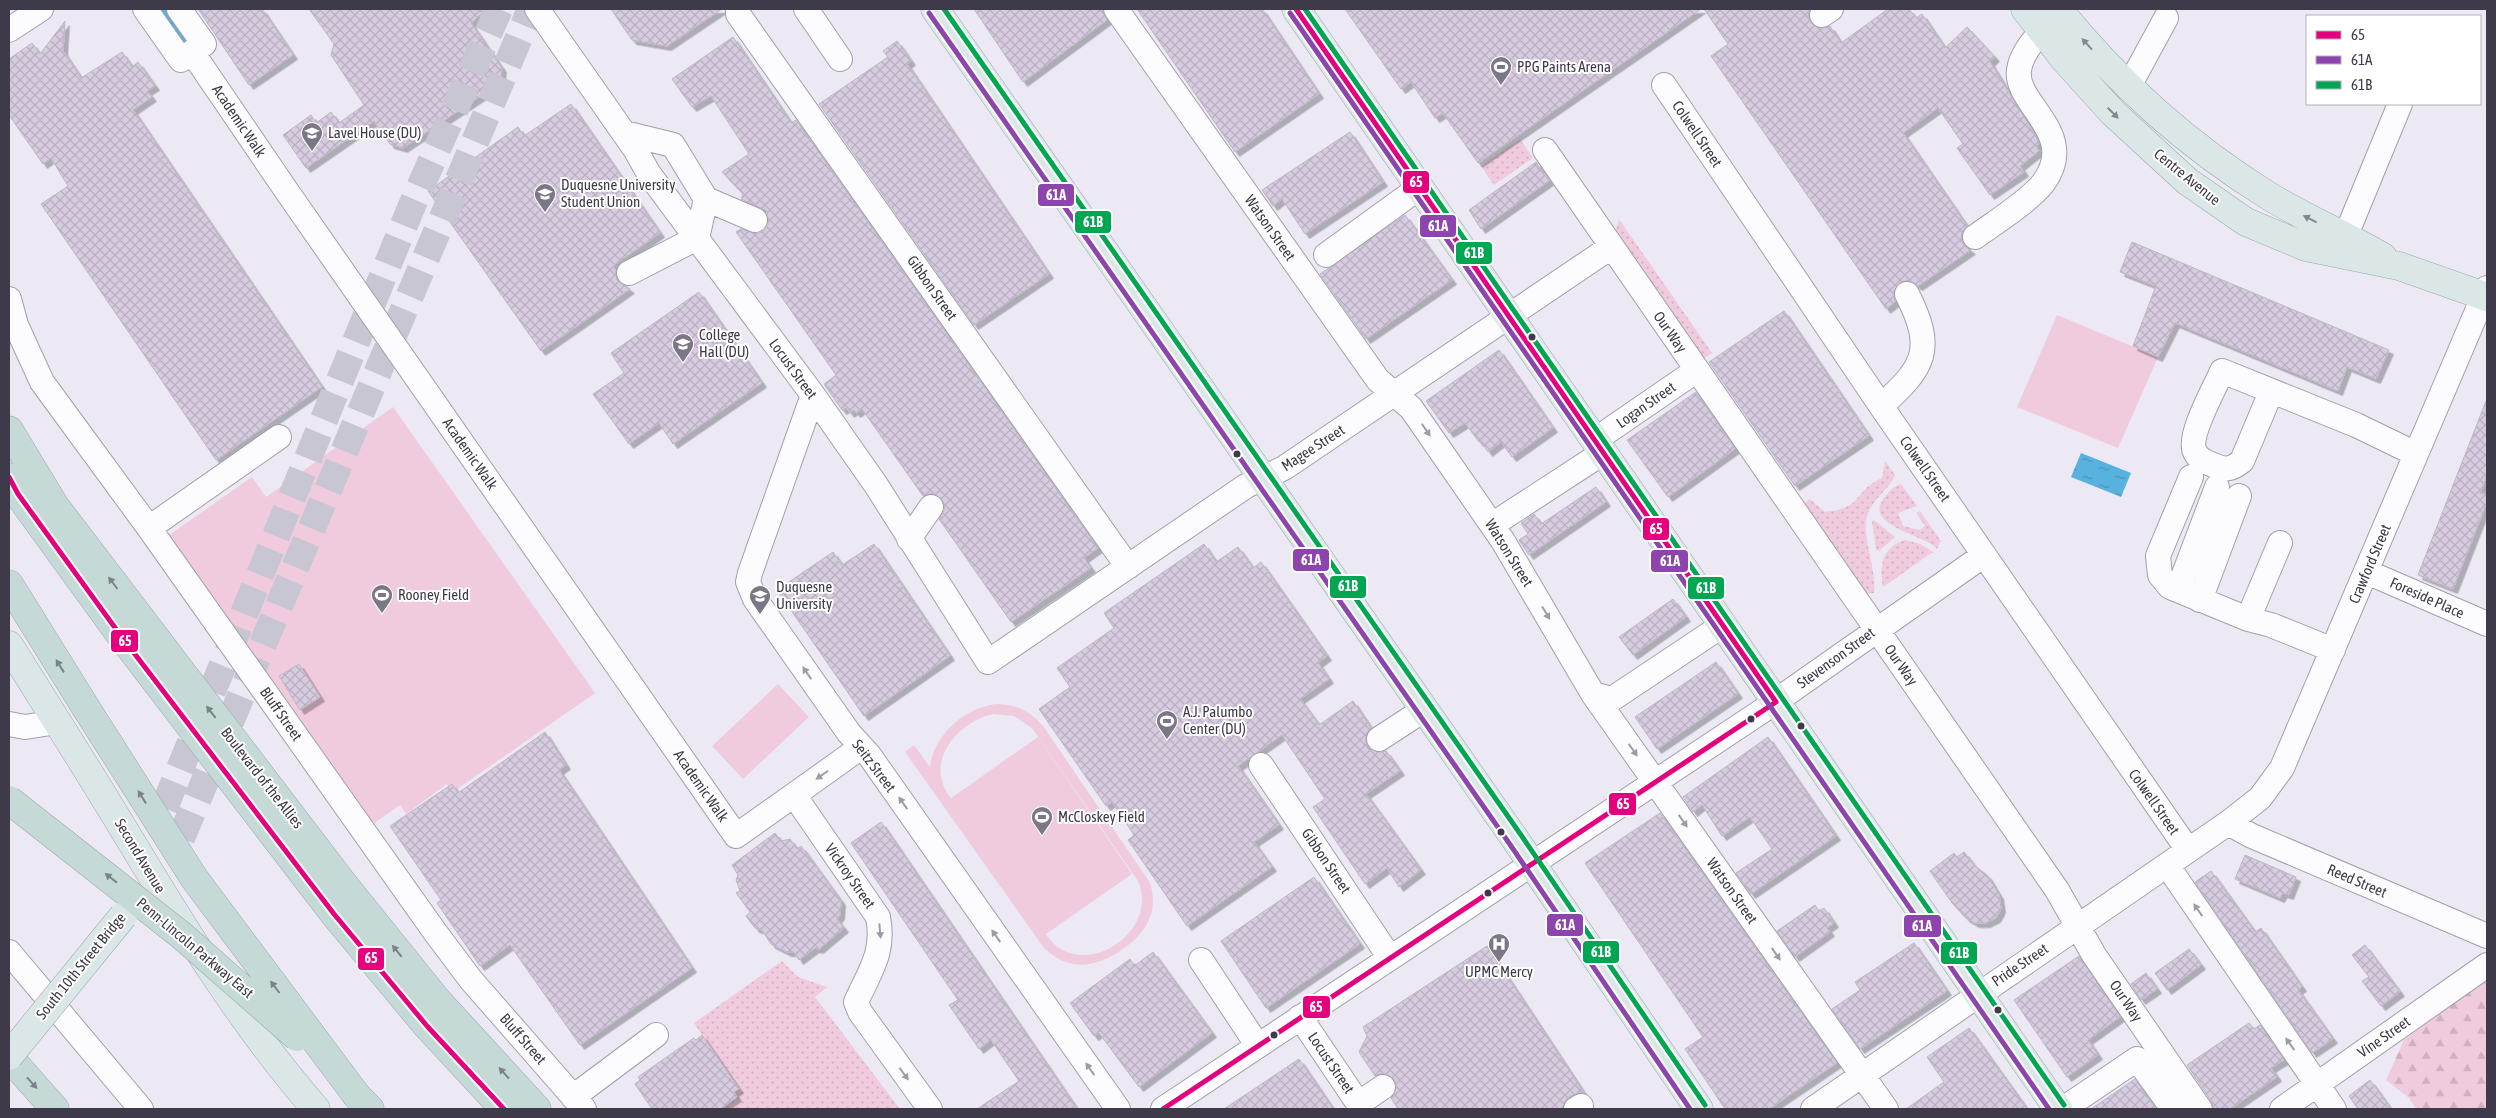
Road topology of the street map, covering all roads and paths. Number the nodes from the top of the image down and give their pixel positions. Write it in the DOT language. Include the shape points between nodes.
graph roads {
  1 [pos="41,9"];
  2 [pos="145,9"];
  3 [pos="179,9"];
  4 [pos="537,9"];
  5 [pos="738,9"];
  6 [pos="806,9"];
  7 [pos="935,9"];
  8 [pos="1116,9"];
  9 [pos="1296,9"];
  10 [pos="2025,9"];
  11 [pos="2058,9"];
  12 [pos="2166,18"];
  13 [pos="9,30"];
  14 [pos="2042,30"];
  15 [pos="192,52"];
  16 [pos="840,59"];
  17 [pos="2120,79"];
  18 [pos="1664,85"];
  19 [pos="2090,88"];
  20 [pos="2400,105"];
  21 [pos="2156,113"];
  22 [pos="624,133"];
  23 [pos="2137,135"];
  24 [pos="1544,150"];
  25 [pos="1420,187"];
  26 [pos="706,200"];
  27 [pos="754,220"];
  28 [pos="2346,235"];
  29 [pos="1975,237"];
  30 [pos="697,238"];
  31 [pos="1611,246"];
  32 [pos="1326,255"];
  33 [pos="2399,266"];
  34 [pos="629,273"];
  35 [pos="2486,293"];
  36 [pos="1907,294"];
  37 [pos="9,299"];
  38 [pos="1510,316"];
  39 [pos="1697,370"];
  40 [pos="2271,392"];
  41 [pos="1394,394"];
  42 [pos="813,395"];
  43 [pos="1881,406"];
  44 [pos="9,430"];
  45 [pos="279,437"];
  46 [pos="1599,446"];
  47 [pos="2416,454"];
  48 [pos="9,477"];
  49 [pos="2191,477"];
  50 [pos="1263,478"];
  51 [pos="2217,487"];
  52 [pos="2239,496"];
  53 [pos="931,507"];
  54 [pos="1492,525"];
  55 [pos="149,528"];
  56 [pos="910,539"];
  57 [pos="2280,543"];
  58 [pos="1984,555"];
  59 [pos="1128,567"];
  60 [pos="2367,572"];
  61 [pos="9,584"];
  62 [pos="2178,590"];
  63 [pos="2200,600"];
  64 [pos="2248,619"];
  65 [pos="2487,624"];
  66 [pos="1723,625"];
  67 [pos="1876,629"];
  68 [pos="9,645"];
  69 [pos="2333,650"];
  70 [pos="988,662"];
  71 [pos="1593,694"];
  72 [pos="1776,702"];
  73 [pos="1424,709"];
  74 [pos="57,722"];
  75 [pos="9,724"];
  76 [pos="1378,740"];
  77 [pos="860,746"];
  78 [pos="1261,765"];
  79 [pos="1655,782"];
  80 [pos="794,795"];
  81 [pos="9,800"];
  82 [pos="164,808"];
  83 [pos="2228,823"];
  84 [pos="181,838"];
  85 [pos="2188,850"];
  86 [pos="1532,863"];
  87 [pos="2167,865"];
  88 [pos="150,873"];
  89 [pos="2077,926"];
  90 [pos="2487,936"];
  91 [pos="9,952"];
  92 [pos="1390,958"];
  93 [pos="1201,960"];
  94 [pos="2487,964"];
  95 [pos="1977,994"];
  96 [pos="1300,1018"];
  97 [pos="656,1035"];
  98 [pos="1258,1046"];
  99 [pos="9,1056"];
  100 [pos="1862,1075"];
  101 [pos="2317,1084"];
  102 [pos="1383,1088"];
  103 [pos="363,1102"];
  104 [pos="579,1103"];
  105 [pos="1360,1107"];
  106 [pos="56,1109"];
  107 [pos="141,1109"];
  108 [pos="316,1109"];
  109 [pos="504,1109"];
  110 [pos="537,1109"];
  111 [pos="930,1109"];
  112 [pos="1118,1109"];
  113 [pos="1163,1109"];
  114 [pos="1699,1109"];
  115 [pos="1813,1109"];
  116 [pos="1886,1109"];
  117 [pos="2058,1109"];
  118 [pos="2063,1109"];
  119 [pos="2173,1109"];
  120 [pos="2200,1109"];
  121 [pos="2282,1109"];
  122 [pos="2334,1109"];
  1 -- 13 [label="street"];
  2 -- 15 [label="street" via="181,60"];
  3 -- 15 [label="street" via="204,44"];
  4 -- 22 [label="street, Locust Street"];
  5 -- 59 [label="street, Gibbon Street" via="738,14"];
  6 -- 16 [label="street"];
  7 -- 50 [label="main road"];
  8 -- 41 [label="street, Watson Street" via="1378,380"];
  9 -- 25 [label="main road"];
  10 -- 14 [label="main road, Centre Avenue"];
  17 -- 11 [label="main road, Centre Avenue, one-way"];
  12 -- 17 [label="street"];
  14 -- 19 [label="main road, Centre Avenue"];
  14 -- 29 [label="street" via="2025,54 2019,74 2021,84 2049,132 2053,146 2050,171 2040,187"];
  15 -- 80 [label="street, Academic Walk" via="736,836"];
  17 -- 19 [label="street"];
  17 -- 21 [label="main road, Centre Avenue"];
  18 -- 43 [label="street, Colwell Street"];
  19 -- 23 [label="main road, Centre Avenue, one-way"];
  20 -- 28 [label="street"];
  21 -- 23 [label="street"];
  28 -- 21 [label="main road, Centre Avenue, one-way" via="2269,196 2218,162"];
  22 -- 26 [label="street" via="673,145"];
  22 -- 30 [label="street, Locust Street" via="649,174"];
  23 -- 33 [label="main road, Centre Avenue" via="2187,181 2246,222 2306,247"];
  24 -- 31 [label="street, Our Way"];
  25 -- 32 [label="street"];
  25 -- 38 [label="main road"];
  26 -- 27 [label="street"];
  26 -- 30 [label="street"];
  28 -- 33 [label="main road, Centre Avenue"];
  30 -- 34 [label="street"];
  30 -- 42 [label="street, Locust Street"];
  31 -- 38 [label="street, Magee Street"];
  31 -- 39 [label="street, Our Way"];
  33 -- 35 [label="main road, Centre Avenue"];
  35 -- 47 [label="street, Crawford Street"];
  36 -- 43 [label="street" via="1922,329 1922,356 1912,376"];
  37 -- 55 [label="street, Bluff Street" via="16,325 42,382"];
  38 -- 41 [label="street, Magee Street"];
  38 -- 46 [label="main road"];
  39 -- 46 [label="street, Logan Street"];
  39 -- 67 [label="street, Our Way"];
  40 -- 47 [label="street" via="2364,428"];
  41 -- 50 [label="street, Magee Street" via="1284,468"];
  41 -- 54 [label="street, Watson Street, one-way" via="1411,408"];
  42 -- 56 [label="street, Locust Street"];
  77 -- 42 [label="street, Seitz Street, one-way" via="755,599 748,582"];
  43 -- 58 [label="street, Colwell Street"];
  110 -- 44 [label="highway, Boulevard of the Allies, one-way" via="437,1000 342,882 56,506"];
  45 -- 55 [label="street"];
  46 -- 54 [label="street, Logan Street"];
  46 -- 66 [label="main road"];
  47 -- 60 [label="street, Crawford Street"];
  48 -- 109 [label="highway, Boulevard of the Allies" via="121,636 334,914 427,1026"];
  49 -- 62 [label="street" via="2158,556 2160,575 2170,587"];
  50 -- 59 [label="street, Magee Street" via="1246,486"];
  50 -- 73 [label="main road"];
  51 -- 62 [label="street"];
  52 -- 63 [label="street"];
  53 -- 56 [label="street"];
  54 -- 71 [label="street, Watson Street, one-way"];
  55 -- 104 [label="street, Bluff Street" via="435,932 471,980"];
  56 -- 70 [label="street, Locust Street"];
  57 -- 64 [label="street"];
  58 -- 67 [label="street, Stevenson Street"];
  58 -- 85 [label="street, Colwell Street"];
  59 -- 70 [label="street, Magee Street"];
  60 -- 65 [label="street, Foreside Place"];
  60 -- 69 [label="street, Crawford Street"];
  103 -- 61 [label="highway, one-way, bridge" via="194,878"];
  62 -- 63 [label="street"];
  63 -- 64 [label="street"];
  64 -- 69 [label="street"];
  66 -- 71 [label="street" via="1612,699"];
  66 -- 72 [label="main road"];
  67 -- 72 [label="street, Stevenson Street"];
  67 -- 89 [label="street, Our Way" via="2057,890"];
  68 -- 74 [label="main road, Second Avenue"];
  69 -- 83 [label="street, Crawford Street" via="2282,768 2260,798"];
  71 -- 79 [label="street, Watson Street, one-way"];
  72 -- 79 [label="street, Stevenson Street"];
  72 -- 95 [label="main road"];
  73 -- 76 [label="street"];
  73 -- 86 [label="main road"];
  74 -- 75 [label="street" via="25,727"];
  74 -- 88 [label="main road, Second Avenue"];
  77 -- 80 [label="street, one-way"];
  112 -- 77 [label="street, Seitz Street, one-way"];
  78 -- 92 [label="street, Gibbon Street"];
  79 -- 86 [label="street, Stevenson Street"];
  79 -- 100 [label="street, Watson Street, one-way"];
  80 -- 111 [label="street, Vickroy Street, one-way" via="878,917 882,933 880,949 856,1002"];
  103 -- 81 [label="highway, Penn-Lincoln Parkway East, one-way, bridge" via="278,1020 181,935"];
  82 -- 88 [label="main road"];
  83 -- 85 [label="street, Pride Street"];
  83 -- 90 [label="street, Reed Street"];
  84 -- 88 [label="main road"];
  85 -- 87 [label="street, Pride Street"];
  86 -- 92 [label="street, Stevenson Street"];
  86 -- 114 [label="main road"];
  87 -- 89 [label="street, Pride Street"];
  101 -- 87 [label="street, one-way"];
  88 -- 99 [label="main road, South 10th Street Bridge, bridge" via="123,916"];
  88 -- 108 [label="main road, Second Avenue" via="241,1013"];
  89 -- 95 [label="street, Pride Street"];
  89 -- 120 [label="street, Our Way"];
  91 -- 107 [label="street"];
  92 -- 96 [label="street, Stevenson Street"];
  93 -- 98 [label="street"];
  94 -- 101 [label="street, Vine Street"];
  95 -- 100 [label="street, Pride Street"];
  95 -- 117 [label="main road"];
  96 -- 98 [label="street, Stevenson Street"];
  96 -- 105 [label="street, Locust Street"];
  97 -- 104 [label="street"];
  98 -- 113 [label="street, Stevenson Street"];
  99 -- 106 [label="highway, one-way"];
  100 -- 115 [label="street, Pride Street"];
  100 -- 116 [label="street, Watson Street"];
  101 -- 121 [label="street, Vine Street"];
  101 -- 122 [label="street"];
  102 -- 105 [label="street"];
  118 -- 119 [label="street" via="2137,1059"];
}
